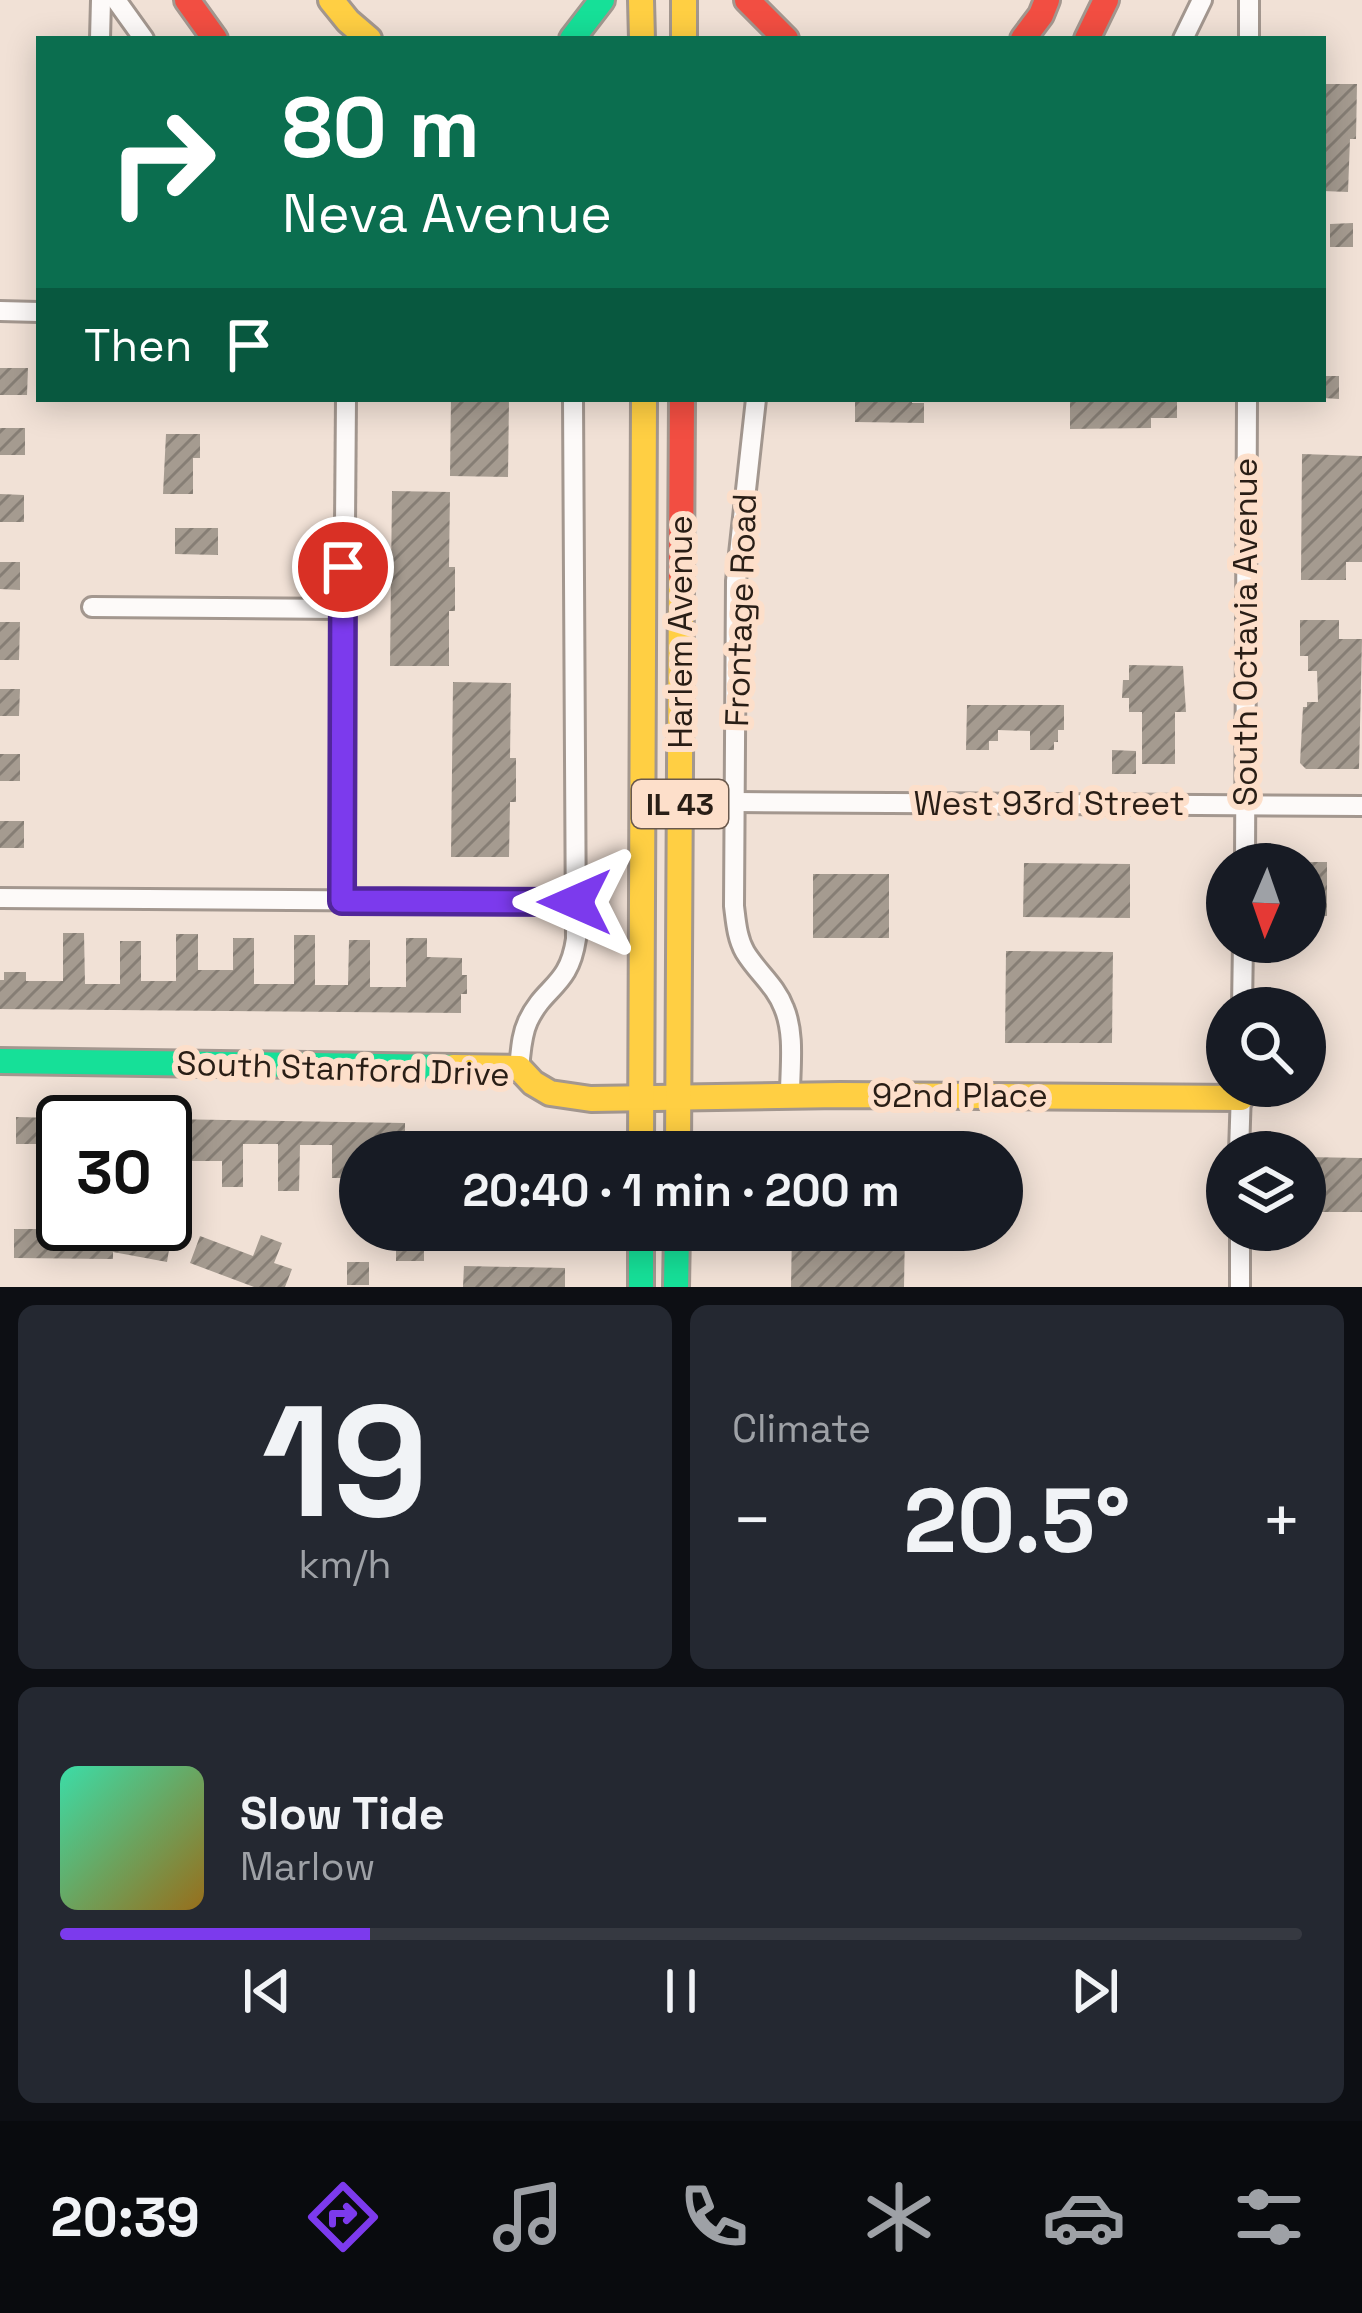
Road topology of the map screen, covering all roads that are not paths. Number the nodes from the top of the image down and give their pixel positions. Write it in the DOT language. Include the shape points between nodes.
graph roads {
  1 [pos="101,0"];
  2 [pos="116,0"];
  3 [pos="187,0"];
  4 [pos="331,0"];
  5 [pos="602,0"];
  6 [pos="641,0"];
  7 [pos="684,0"];
  8 [pos="747,0"];
  9 [pos="1047,0"];
  10 [pos="1106,0"];
  11 [pos="1202,0"];
  12 [pos="1249,0"];
  13 [pos="100,36"];
  14 [pos="142,36"];
  15 [pos="213,36"];
  16 [pos="365,36"];
  17 [pos="575,36"];
  18 [pos="642,36"];
  19 [pos="684,36"];
  20 [pos="783,36"];
  21 [pos="1025,36"];
  22 [pos="1089,36"];
  23 [pos="1184,36"];
  24 [pos="1249,36"];
  25 [pos="0,311"];
  26 [pos="36,312"];
  27 [pos="346,402"];
  28 [pos="573,402"];
  29 [pos="644,402"];
  30 [pos="682,402"];
  31 [pos="700,402"];
  32 [pos="756,402"];
  33 [pos="1247,402"];
  34 [pos="682,510"];
  35 [pos="92,607"];
  36 [pos="342,609"];
  37 [pos="736,802"];
  38 [pos="1246,804"];
  39 [pos="1362,806"];
  40 [pos="1245,843"];
  41 [pos="0,898"];
  42 [pos="342,901"];
  43 [pos="575,902"];
  44 [pos="0,1061"];
  45 [pos="519,1068"];
  46 [pos="1206,1092"];
  47 [pos="790,1095"];
  48 [pos="678,1097"];
  49 [pos="642,1099"];
  50 [pos="641,1131"];
  51 [pos="678,1131"];
  52 [pos="641,1251"];
  53 [pos="677,1251"];
  54 [pos="1240,1251"];
  55 [pos="640,1287"];
  56 [pos="676,1287"];
  57 [pos="1240,1287"];
  1 -- 13 [label="street"];
  2 -- 14 [label="street"];
  3 -- 15 [label="main road"];
  4 -- 16 [label="main road"];
  5 -- 17 [label="main road"];
  6 -- 18 [label="main road"];
  7 -- 19 [label="main road"];
  8 -- 20 [label="main road"];
  9 -- 21 [label="main road"];
  10 -- 22 [label="main road"];
  11 -- 23 [label="street"];
  12 -- 24 [label="street"];
  25 -- 26 [label="street"];
  27 -- 36 [label="street"];
  28 -- 43 [label="street"];
  29 -- 49 [label="main road, Harlem Avenue / IL 43"];
  30 -- 34 [label="main road, Harlem Avenue / IL 43"];
  31 -- 34 [label="main road"];
  32 -- 37 [label="street, Frontage Road" via="736,581"];
  33 -- 38 [label="street, South Octavia Avenue"];
  34 -- 48 [label="main road, Harlem Avenue / IL 43"];
  35 -- 36 [label="street"];
  36 -- 42 [label="street"];
  37 -- 38 [label="street, West 93rd Street"];
  37 -- 47 [label="street, Frontage Road" via="736,929 786,1013"];
  38 -- 39 [label="street, West 93rd Street"];
  38 -- 40 [label="street, South Octavia Avenue"];
  41 -- 42 [label="street"];
  42 -- 43 [label="street"];
  43 -- 45 [label="street" via="573,960 528,1022"];
  44 -- 45 [label="main road, South Stanford Drive"];
  45 -- 49 [label="main road, South Stanford Drive" via="547,1093"];
  46 -- 47 [label="main road, 92nd Place"];
  47 -- 48 [label="main road, 92nd Place"];
  48 -- 49 [label="main road, South Stanford Drive"];
  48 -- 51 [label="main road, Harlem Avenue / IL 43"];
  49 -- 50 [label="main road, Harlem Avenue / IL 43"];
  52 -- 55 [label="main road"];
  53 -- 56 [label="main road"];
  54 -- 57 [label="street"];
}
